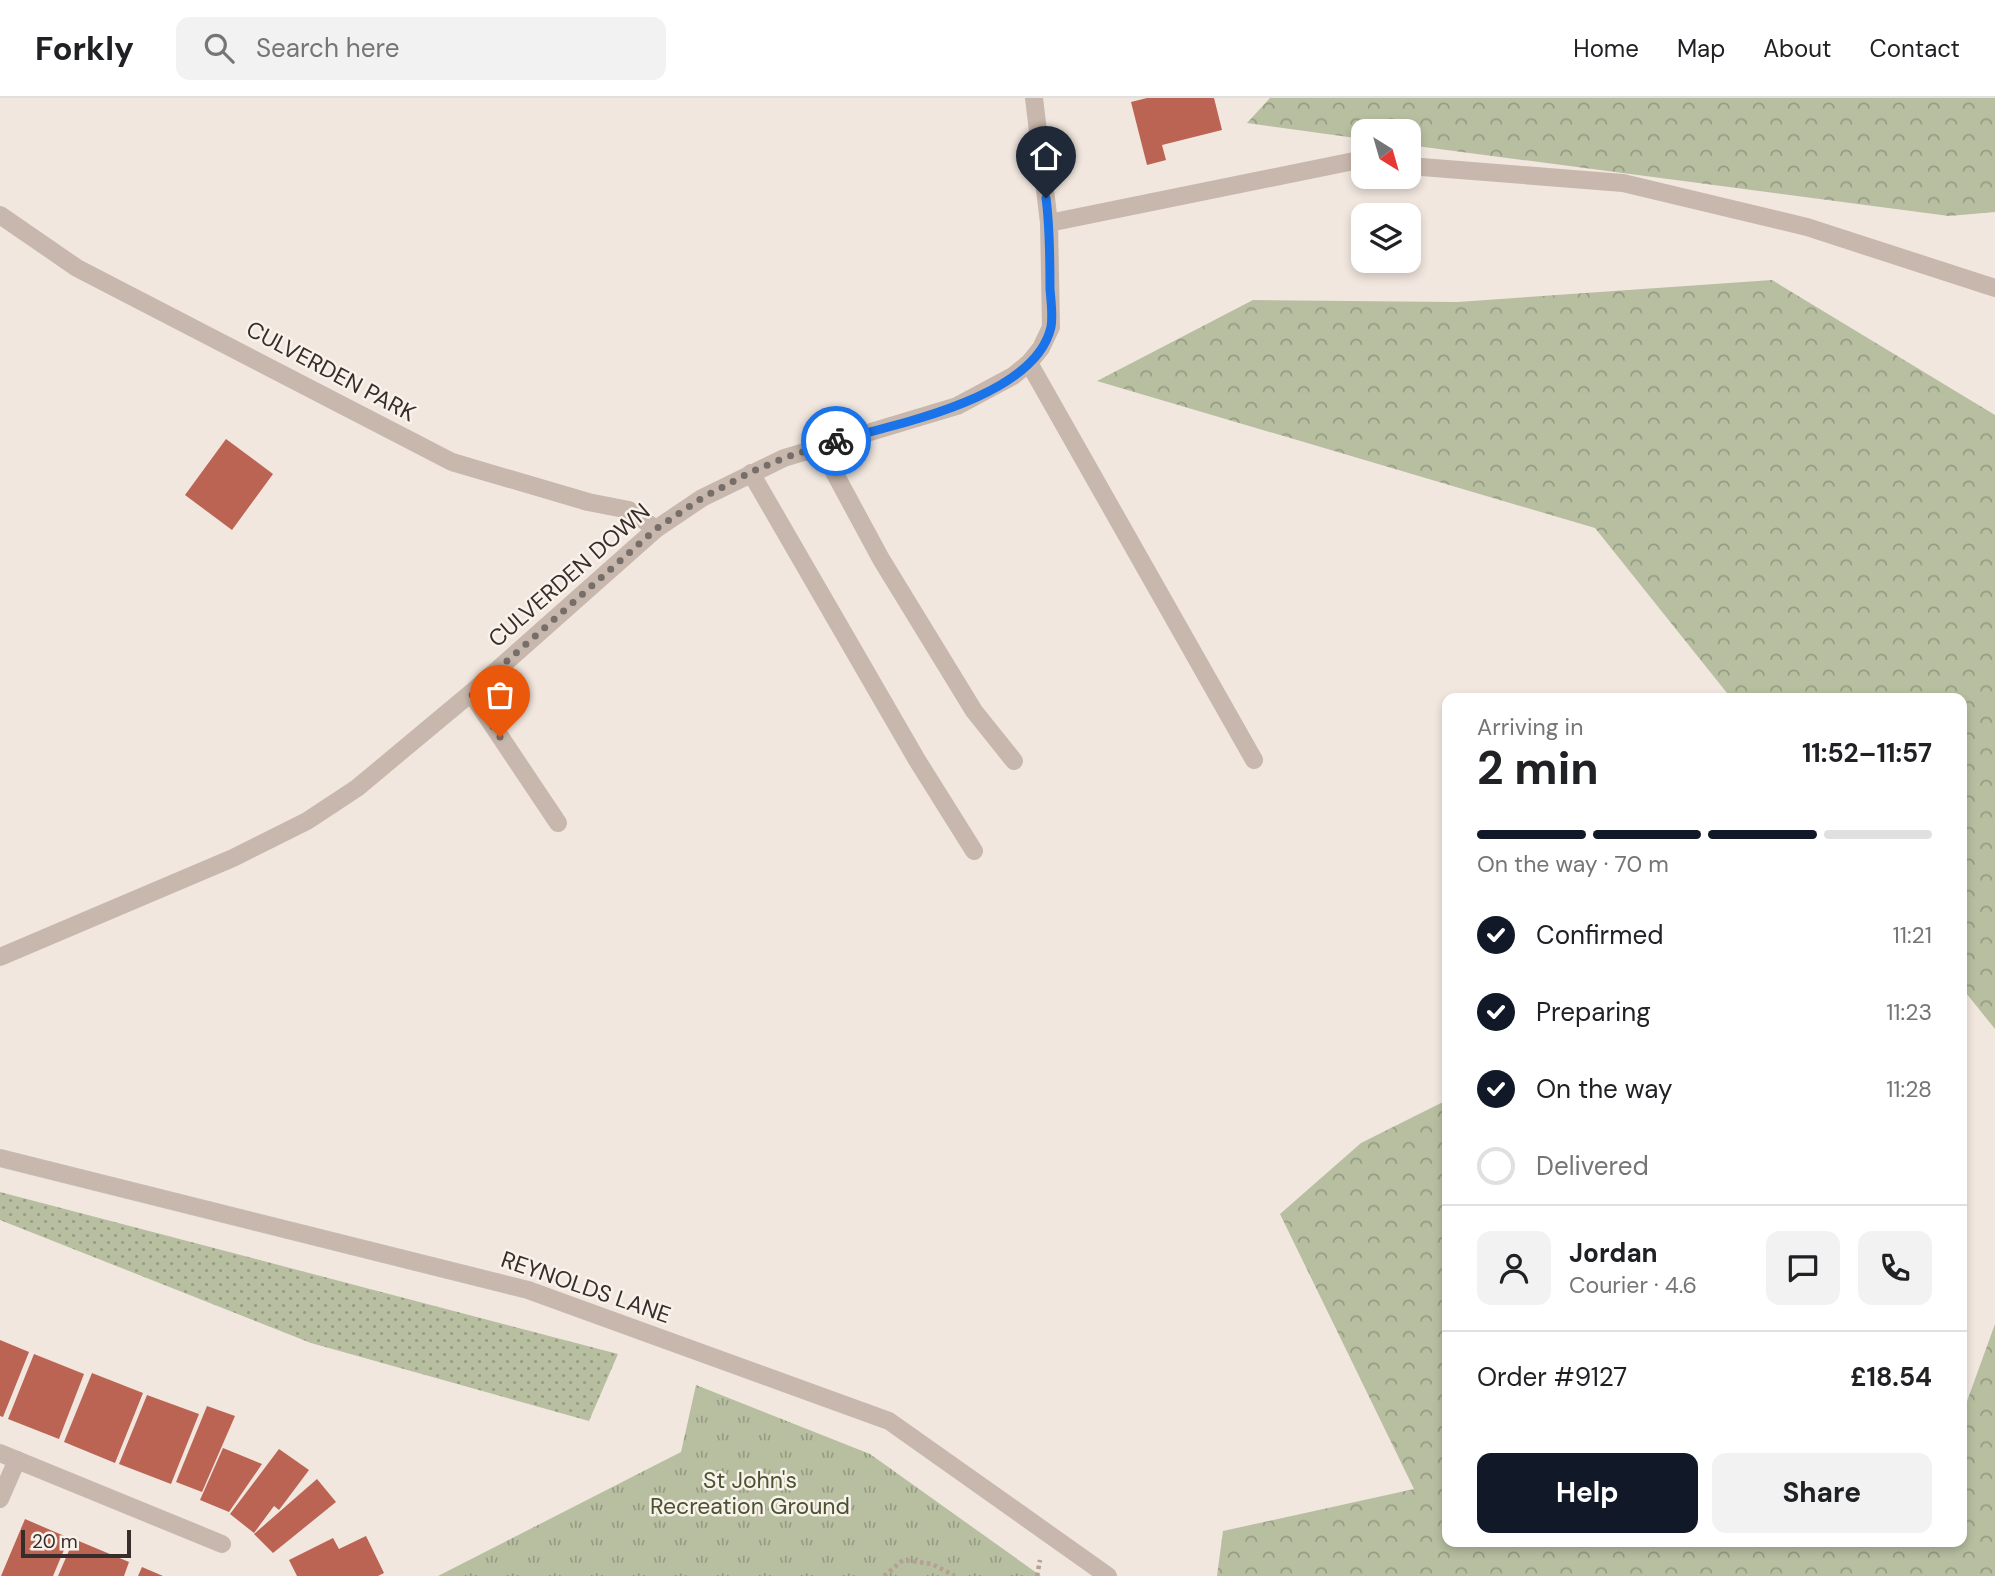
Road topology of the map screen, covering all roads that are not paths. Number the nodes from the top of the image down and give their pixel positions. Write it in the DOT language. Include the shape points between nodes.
graph roads {
  1 [pos="1035,98"];
  2 [pos="1351,162"];
  3 [pos="1421,167"];
  4 [pos="0,215"];
  5 [pos="1049,223"];
  6 [pos="1995,288"];
  7 [pos="1029,363"];
  8 [pos="820,446"];
  9 [pos="751,472"];
  10 [pos="656,529"];
  11 [pos="471,693"];
  12 [pos="1254,760"];
  13 [pos="1014,761"];
  14 [pos="558,823"];
  15 [pos="974,850"];
  16 [pos="0,957"];
  17 [pos="0,1158"];
  18 [pos="8,1456"];
  19 [pos="0,1499"];
  20 [pos="222,1544"];
  21 [pos="1108,1576"];
  1 -- 5 [label="street, CULVERDEN DOWN"];
  2 -- 5 [label="street"];
  3 -- 6 [label="street" via="1623,183 1807,227"];
  4 -- 10 [label="street, CULVERDEN PARK" via="77,268 452,462 575,499 629,510"];
  5 -- 7 [label="street, CULVERDEN DOWN" via="1051,327"];
  7 -- 8 [label="street, CULVERDEN DOWN" via="996,387 957,406"];
  7 -- 12 [label="street"];
  8 -- 9 [label="street, CULVERDEN DOWN"];
  8 -- 13 [label="street" via="880,559 974,711"];
  9 -- 10 [label="street, CULVERDEN DOWN"];
  9 -- 15 [label="street"];
  10 -- 11 [label="street, CULVERDEN DOWN"];
  11 -- 14 [label="street"];
  11 -- 16 [label="street, CULVERDEN DOWN" via="357,788 307,821 233,858"];
  17 -- 21 [label="street, REYNOLDS LANE" via="528,1290 889,1421"];
  18 -- 19 [label="street"];
  18 -- 20 [label="street"];
}
